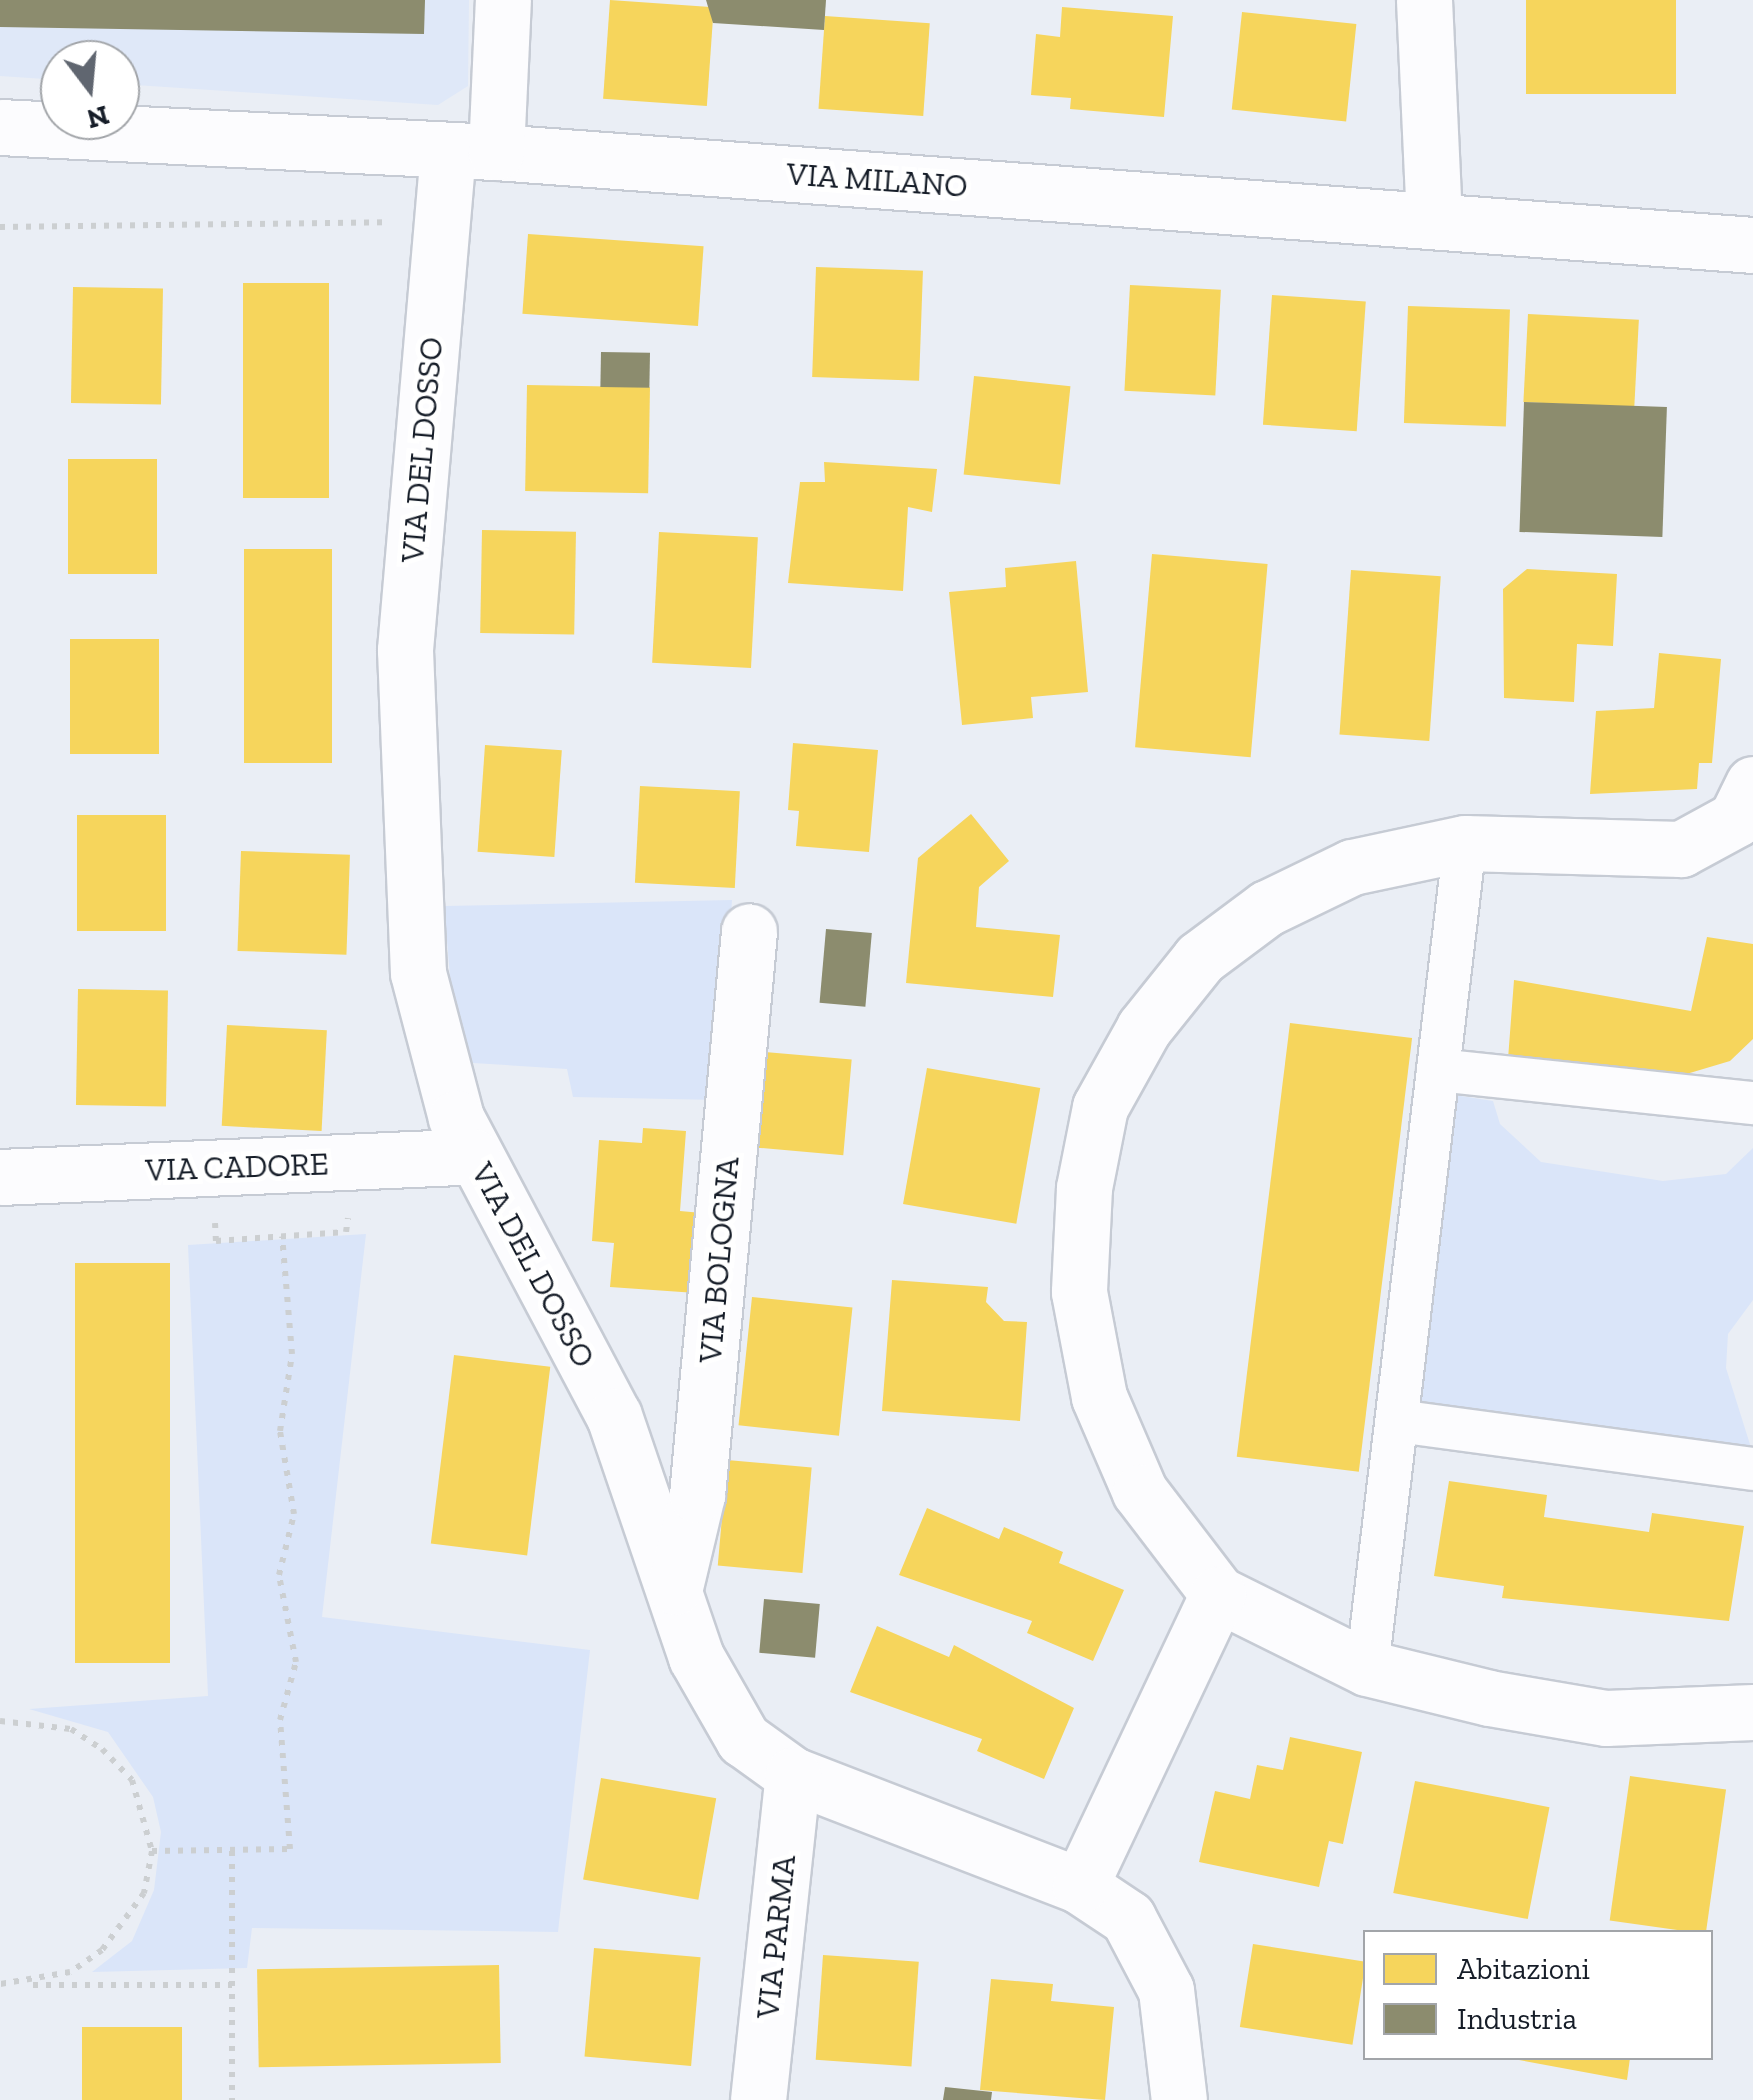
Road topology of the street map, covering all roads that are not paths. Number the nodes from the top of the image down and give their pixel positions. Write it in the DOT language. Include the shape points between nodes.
graph roads {
  1 [pos="504,0"];
  2 [pos="1424,0"];
  3 [pos="0,128"];
  4 [pos="472,152"];
  5 [pos="1434,220"];
  6 [pos="1753,245"];
  7 [pos="1753,784"];
  8 [pos="1465,842"];
  9 [pos="749,931"];
  10 [pos="1438,1070"];
  11 [pos="1753,1103"];
  12 [pos="474,1156"];
  13 [pos="0,1178"];
  14 [pos="1398,1421"];
  15 [pos="1753,1469"];
  16 [pos="675,1586"];
  17 [pos="1218,1594"];
  18 [pos="1367,1668"];
  19 [pos="1753,1712"];
  20 [pos="793,1774"];
  21 [pos="1080,1886"];
  22 [pos="758,2100"];
  23 [pos="1178,2100"];
  1 -- 4 [label="street, VIA DEL DOSSO"];
  2 -- 5 [label="street"];
  3 -- 4 [label="street, VIA MILANO"];
  4 -- 5 [label="street, VIA MILANO"];
  4 -- 12 [label="street, VIA DEL DOSSO" via="442,221 405,650 418,973"];
  5 -- 6 [label="street, VIA MILANO"];
  7 -- 8 [label="street" via="1736,819 1681,848"];
  8 -- 10 [label="street"];
  8 -- 17 [label="street" via="1352,867 1267,908 1200,958 1144,1028 1100,1107 1084,1188 1079,1292 1098,1397 1140,1492"];
  9 -- 16 [label="street, VIA BOLOGNA" via="697,1495"];
  10 -- 11 [label="street"];
  10 -- 14 [label="street"];
  12 -- 13 [label="street, VIA CADORE"];
  12 -- 16 [label="street, VIA DEL DOSSO" via="614,1416"];
  14 -- 15 [label="street"];
  14 -- 18 [label="street"];
  16 -- 20 [label="street, VIA DEL DOSSO" via="715,1698 743,1740"];
  17 -- 18 [label="street"];
  17 -- 21 [label="street"];
  18 -- 19 [label="street" via="1606,1718"];
  20 -- 21 [label="street, VIA DEL DOSSO"];
  20 -- 22 [label="street, VIA PARMA"];
  21 -- 23 [label="street, VIA DEL DOSSO" via="1128,1918 1166,1990"];
}
